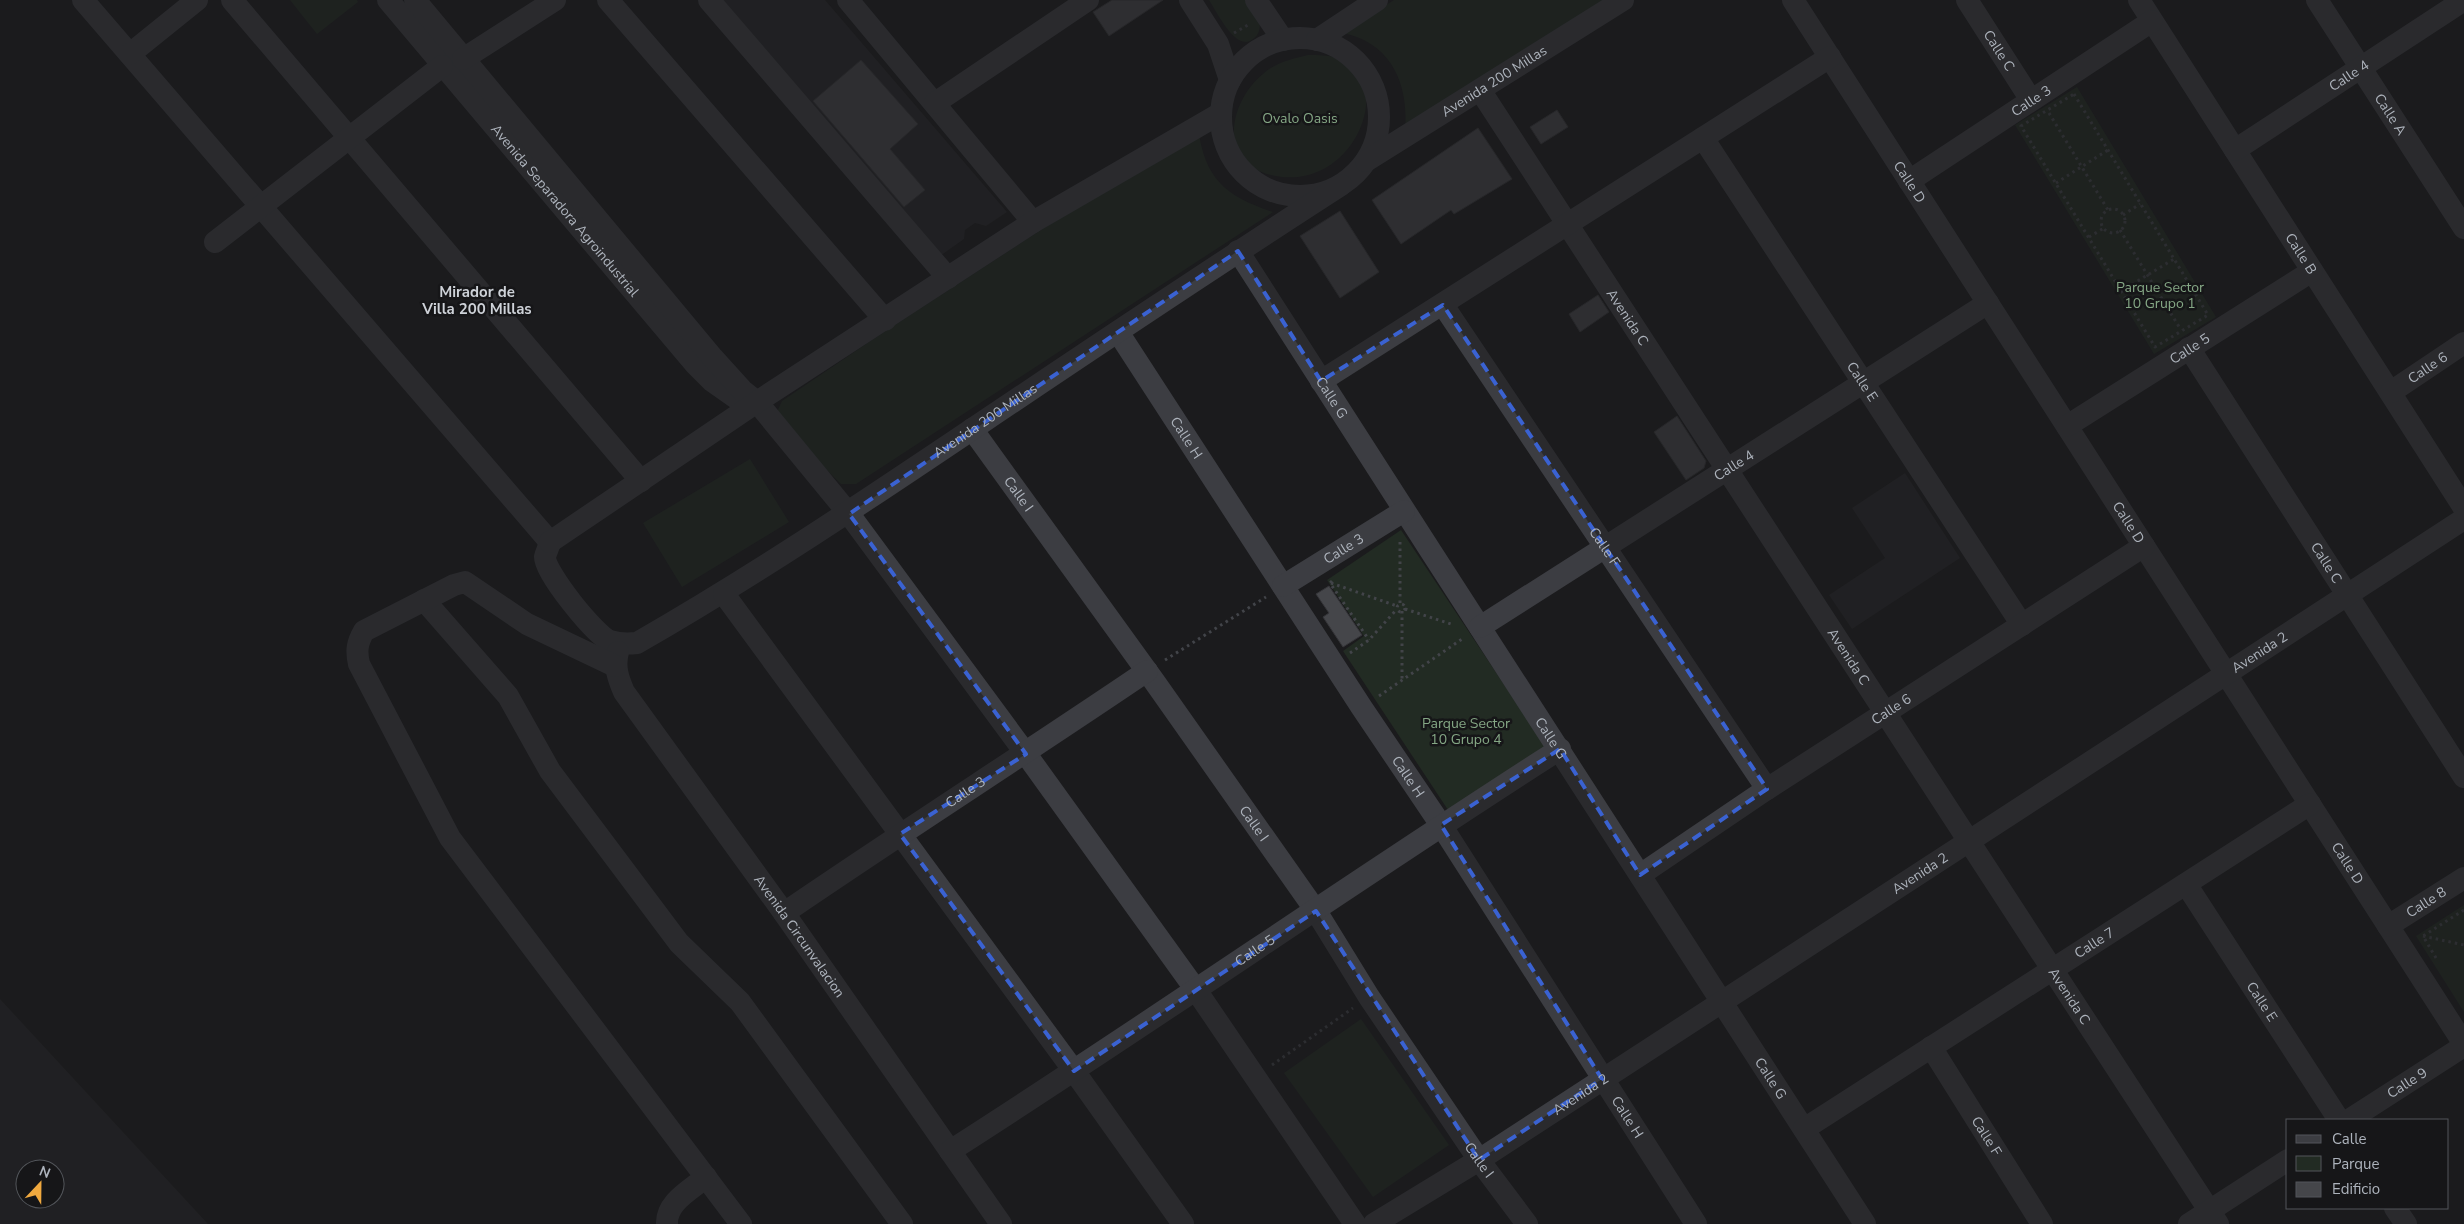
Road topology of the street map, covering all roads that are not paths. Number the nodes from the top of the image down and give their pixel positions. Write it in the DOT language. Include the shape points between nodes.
graph roads {
  1 [pos="83,0"];
  2 [pos="197,0"];
  3 [pos="232,0"];
  4 [pos="388,0"];
  5 [pos="415,0"];
  6 [pos="555,0"];
  7 [pos="608,0"];
  8 [pos="709,0"];
  9 [pos="848,0"];
  10 [pos="1088,0"];
  11 [pos="1190,0"];
  12 [pos="1377,0"];
  13 [pos="1623,0"];
  14 [pos="1794,0"];
  15 [pos="1967,0"];
  16 [pos="2139,0"];
  17 [pos="2317,0"];
  18 [pos="2464,0"];
  19 [pos="1261,7"];
  20 [pos="2152,21"];
  21 [pos="1283,40"];
  22 [pos="1317,40"];
  23 [pos="130,54"];
  24 [pos="1830,57"];
  25 [pos="463,59"];
  26 [pos="442,66"];
  27 [pos="2361,68"];
  28 [pos="1230,80"];
  29 [pos="1480,90"];
  30 [pos="2039,102"];
  31 [pos="935,103"];
  32 [pos="1221,113"];
  33 [pos="349,138"];
  34 [pos="1703,138"];
  35 [pos="2235,150"];
  36 [pos="1366,161"];
  37 [pos="1909,180"];
  38 [pos="1341,185"];
  39 [pos="261,206"];
  40 [pos="1033,222"];
  41 [pos="1568,225"];
  42 [pos="2464,228"];
  43 [pos="215,242"];
  44 [pos="1238,252"];
  45 [pos="2312,270"];
  46 [pos="948,278"];
  47 [pos="1988,303"];
  48 [pos="1443,305"];
  49 [pos="885,320"];
  50 [pos="1118,332"];
  51 [pos="2188,342"];
  52 [pos="2464,343"];
  53 [pos="1321,381"];
  54 [pos="1863,382"];
  55 [pos="2391,392"];
  56 [pos="757,402"];
  57 [pos="2067,426"];
  58 [pos="972,429"];
  59 [pos="1727,470"];
  60 [pos="641,480"];
  61 [pos="2464,508"];
  62 [pos="1404,512"];
  63 [pos="849,514"];
  64 [pos="2464,519"];
  65 [pos="550,542"];
  66 [pos="2144,546"];
  67 [pos="1604,547"];
  68 [pos="1283,586"];
  69 [pos="724,594"];
  70 [pos="2347,595"];
  71 [pos="424,600"];
  72 [pos="2022,625"];
  73 [pos="1471,627"];
  74 [pos="622,644"];
  75 [pos="616,666"];
  76 [pos="1146,671"];
  77 [pos="2226,674"];
  78 [pos="1886,714"];
  79 [pos="1560,749"];
  80 [pos="1026,754"];
  81 [pos="2464,777"];
  82 [pos="1767,789"];
  83 [pos="2310,804"];
  84 [pos="1441,825"];
  85 [pos="900,834"];
  86 [pos="1969,841"];
  87 [pos="1640,875"];
  88 [pos="2464,878"];
  89 [pos="2186,884"];
  90 [pos="1316,911"];
  91 [pos="784,913"];
  92 [pos="2390,929"];
  93 [pos="2052,970"];
  94 [pos="1196,990"];
  95 [pos="1722,1001"];
  96 [pos="2464,1045"];
  97 [pos="1931,1047"];
  98 [pos="1074,1071"];
  99 [pos="1602,1079"];
  100 [pos="2338,1119"];
  101 [pos="2351,1119"];
  102 [pos="1804,1129"];
  103 [pos="950,1151"];
  104 [pos="1479,1160"];
  105 [pos="2286,1162"];
  106 [pos="706,1177"];
  107 [pos="2396,1209"];
  108 [pos="2214,1218"];
  109 [pos="667,1224"];
  110 [pos="742,1224"];
  111 [pos="902,1224"];
  112 [pos="1001,1224"];
  113 [pos="1183,1224"];
  114 [pos="1355,1224"];
  115 [pos="1374,1224"];
  116 [pos="1527,1224"];
  117 [pos="1696,1224"];
  118 [pos="1865,1224"];
  119 [pos="2042,1224"];
  120 [pos="2190,1224"];
  121 [pos="2406,1224"];
  1 -- 23 [label="street"];
  2 -- 23 [label="street"];
  3 -- 33 [label="street"];
  4 -- 26 [label="street, Avenida Separadora Agroindustrial"];
  5 -- 25 [label="street, Avenida Separadora Agroindustrial"];
  6 -- 25 [label="street"];
  7 -- 49 [label="street"];
  8 -- 46 [label="street"];
  9 -- 31 [label="street"];
  10 -- 31 [label="street"];
  11 -- 28 [label="street" via="1218,44"];
  12 -- 22 [label="street"];
  13 -- 29 [label="street, Avenida 200 Millas"];
  14 -- 24 [label="street, Calle D"];
  15 -- 30 [label="street, Calle C"];
  16 -- 20 [label="street, Calle B"];
  17 -- 27 [label="street, Calle A"];
  18 -- 27 [label="street, Calle 4"];
  19 -- 21 [label="street"];
  20 -- 30 [label="street, Calle 3"];
  20 -- 35 [label="street, Calle B"];
  21 -- 22 [label="street"];
  21 -- 28 [label="street" via="1252,54"];
  22 -- 36 [label="street" via="1348,54 1370,80 1379,113 1378,130"];
  23 -- 39 [label="street"];
  24 -- 34 [label="street"];
  24 -- 37 [label="street, Calle D"];
  25 -- 56 [label="street, Avenida Separadora Agroindustrial" via="720,365"];
  26 -- 33 [label="street"];
  26 -- 56 [label="street, Avenida Separadora Agroindustrial" via="695,364 729,394 744,402"];
  27 -- 35 [label="street, Calle 4"];
  27 -- 42 [label="street, Calle A"];
  28 -- 32 [label="street"];
  29 -- 36 [label="street, Avenida 200 Millas"];
  29 -- 41 [label="street, Avenida C"];
  30 -- 37 [label="street, Calle 3"];
  31 -- 40 [label="street"];
  32 -- 38 [label="street" via="1227,146 1246,174 1260,185 1292,196 1326,192"];
  32 -- 40 [label="street"];
  33 -- 39 [label="street"];
  33 -- 60 [label="street"];
  34 -- 41 [label="street"];
  34 -- 54 [label="street, Calle E"];
  35 -- 45 [label="street, Calle B"];
  36 -- 38 [label="street"];
  37 -- 47 [label="street, Calle D"];
  38 -- 44 [label="street, Avenida 200 Millas"];
  39 -- 43 [label="street"];
  39 -- 65 [label="street"];
  40 -- 46 [label="street"];
  41 -- 48 [label="street"];
  41 -- 59 [label="street, Avenida C"];
  44 -- 50 [label="street, Avenida 200 Millas"];
  44 -- 53 [label="street, Calle G"];
  45 -- 51 [label="street, Calle 5"];
  45 -- 55 [label="street, Calle B"];
  46 -- 49 [label="street"];
  47 -- 54 [label="street, Calle 4"];
  47 -- 57 [label="street, Calle D"];
  48 -- 53 [label="street"];
  48 -- 67 [label="street, Calle F"];
  49 -- 56 [label="street"];
  50 -- 58 [label="street, Avenida 200 Millas"];
  50 -- 68 [label="street, Calle H"];
  51 -- 57 [label="street, Calle 5"];
  51 -- 70 [label="street, Calle C"];
  52 -- 55 [label="street, Calle 6"];
  53 -- 62 [label="street, Calle G"];
  54 -- 59 [label="street, Calle 4"];
  54 -- 72 [label="street, Calle E"];
  55 -- 61 [label="street, Calle B"];
  56 -- 60 [label="street"];
  56 -- 63 [label="street, Avenida Separadora Agroindustrial"];
  57 -- 66 [label="street, Calle D"];
  58 -- 63 [label="street, Avenida 200 Millas"];
  58 -- 76 [label="street, Calle I"];
  59 -- 67 [label="street, Calle 4"];
  59 -- 78 [label="street, Avenida C"];
  60 -- 65 [label="street"];
  62 -- 68 [label="street, Calle 3" via="1324,574"];
  62 -- 73 [label="street, Calle G"];
  63 -- 69 [label="street, Avenida 200 Millas"];
  63 -- 80 [label="street, Avenida Separadora Agroindustrial"];
  64 -- 70 [label="street, Avenida 2"];
  65 -- 74 [label="street" via="545,558 551,574 598,632"];
  66 -- 72 [label="street, Calle 6"];
  66 -- 77 [label="street, Calle D"];
  67 -- 73 [label="street, Calle 4"];
  67 -- 82 [label="street, Calle F"];
  68 -- 84 [label="street, Calle H"];
  69 -- 74 [label="street, Avenida 200 Millas" via="637,644"];
  69 -- 85 [label="street"];
  70 -- 77 [label="street, Avenida 2"];
  70 -- 81 [label="street, Calle C"];
  71 -- 75 [label="street" via="465,582 527,624"];
  71 -- 106 [label="street" via="364,631 356,653 359,664 450,838"];
  71 -- 111 [label="street" via="508,696 550,771 679,943 740,1002"];
  72 -- 78 [label="street, Calle 6"];
  73 -- 79 [label="street, Calle G"];
  74 -- 75 [label="street"];
  75 -- 91 [label="street, Avenida Circunvalacion" via="617,678 624,692"];
  76 -- 80 [label="street, Calle 3"];
  76 -- 90 [label="street, Calle I"];
  77 -- 83 [label="street, Calle D"];
  77 -- 86 [label="street, Avenida 2"];
  78 -- 82 [label="street, Calle 6"];
  78 -- 86 [label="street, Avenida C"];
  79 -- 84 [label="street, Calle 5"];
  79 -- 87 [label="street, Calle G"];
  80 -- 85 [label="street, Calle 3"];
  80 -- 94 [label="street, Avenida Separadora Agroindustrial"];
  82 -- 87 [label="street, Calle 6"];
  83 -- 89 [label="street, Calle 7"];
  83 -- 92 [label="street, Calle D"];
  84 -- 90 [label="street, Calle 5"];
  84 -- 99 [label="street, Calle H"];
  85 -- 91 [label="street, Calle 3"];
  85 -- 98 [label="street"];
  86 -- 93 [label="street, Avenida C"];
  86 -- 95 [label="street, Avenida 2"];
  87 -- 95 [label="street, Calle G"];
  88 -- 92 [label="street, Calle 8"];
  89 -- 93 [label="street, Calle 7"];
  89 -- 100 [label="street, Calle E"];
  90 -- 94 [label="street, Calle 5"];
  90 -- 104 [label="street, Calle I" via="1369,997"];
  91 -- 103 [label="street, Avenida Circunvalacion"];
  92 -- 96 [label="street, Calle D"];
  93 -- 97 [label="street, Calle 7"];
  93 -- 108 [label="street, Avenida C"];
  94 -- 98 [label="street, Calle 5"];
  94 -- 114 [label="street, Avenida Separadora Agroindustrial"];
  95 -- 99 [label="street, Avenida 2"];
  95 -- 102 [label="street, Calle G"];
  96 -- 101 [label="street, Calle 9"];
  97 -- 102 [label="street, Calle 7"];
  97 -- 119 [label="street, Calle F"];
  98 -- 103 [label="street, Calle 5"];
  98 -- 113 [label="street"];
  99 -- 104 [label="street, Avenida 2"];
  99 -- 117 [label="street, Calle H"];
  102 -- 118 [label="street, Calle G"];
  103 -- 112 [label="street, Avenida Circunvalacion"];
  104 -- 115 [label="street, Avenida 2"];
  104 -- 116 [label="street, Calle I"];
  105 -- 108 [label="street"];
  106 -- 109 [label="street" via="674,1203 667,1215"];
  106 -- 110 [label="street"];
  107 -- 121 [label="street"];
  108 -- 120 [label="street"];
}
